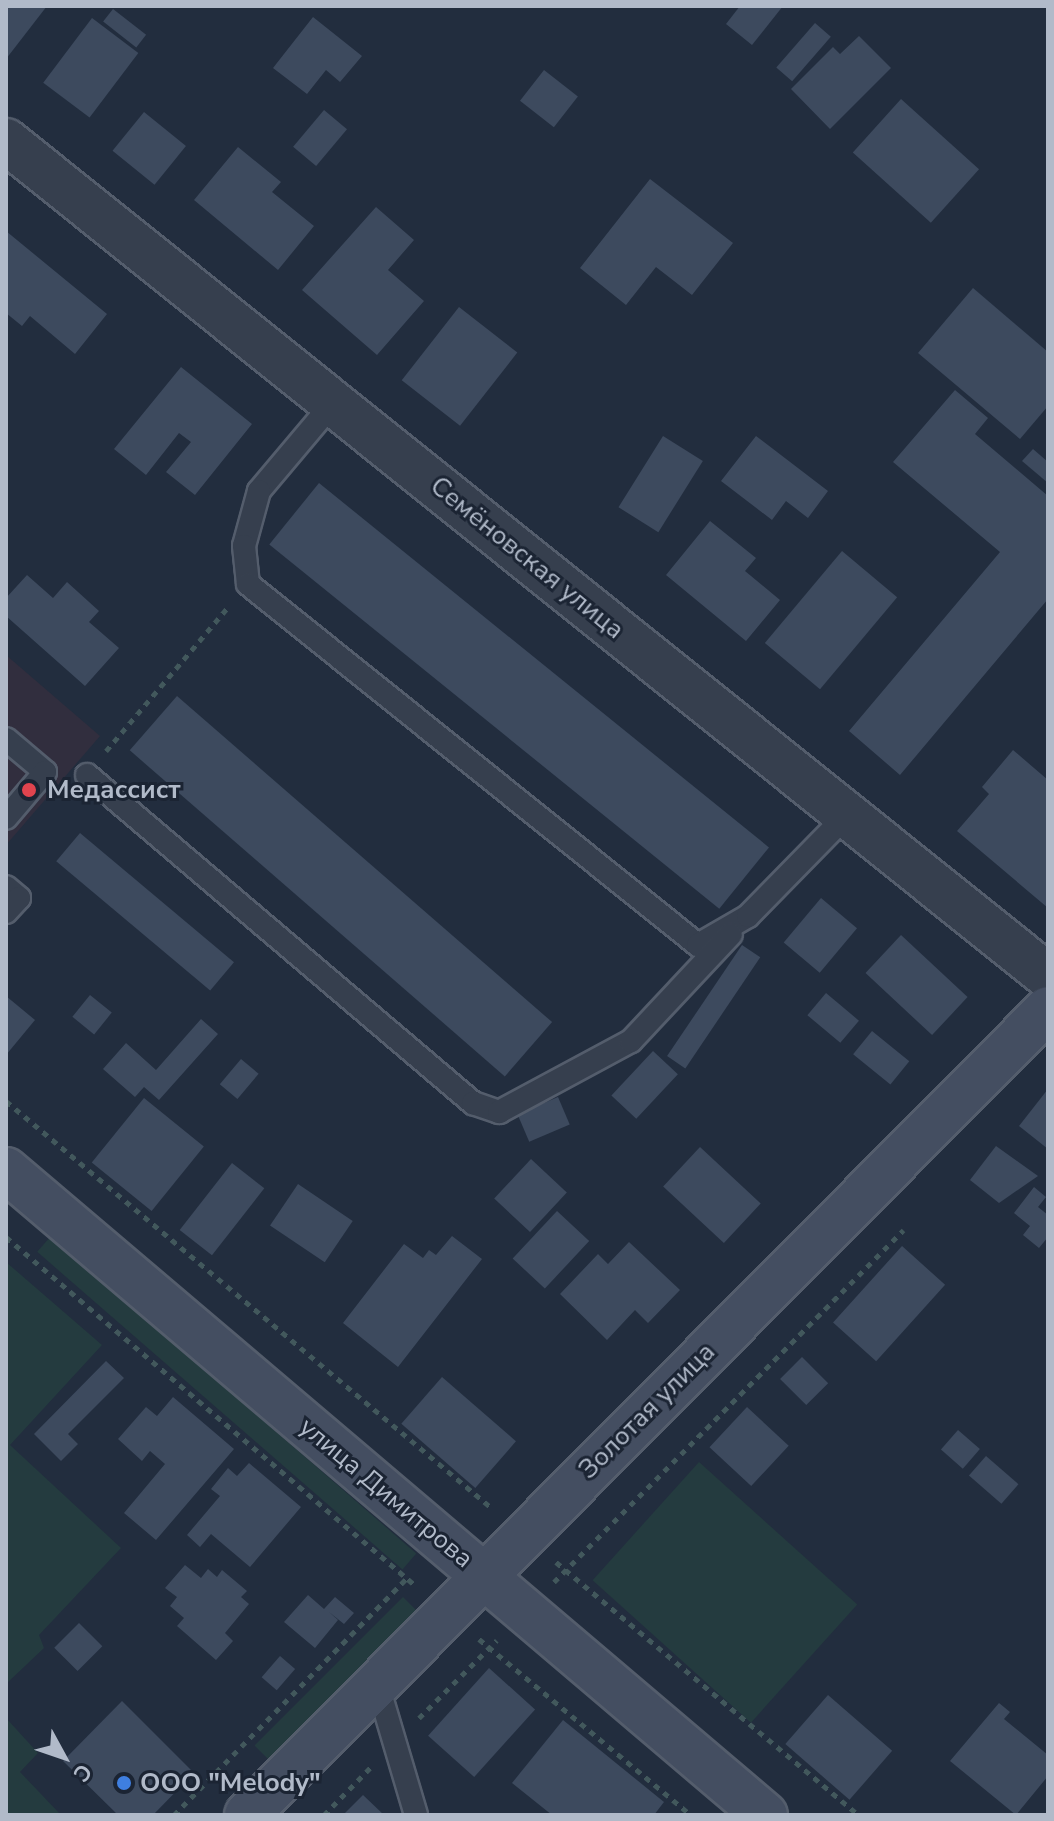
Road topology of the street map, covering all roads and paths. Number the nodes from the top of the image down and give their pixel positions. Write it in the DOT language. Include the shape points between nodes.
graph roads {
  1 [pos="6,141"];
  2 [pos="333,403"];
  3 [pos="248,584"];
  4 [pos="6,739"];
  5 [pos="87,775"];
  6 [pos="847,815"];
  7 [pos="6,818"];
  8 [pos="6,887"];
  9 [pos="6,912"];
  10 [pos="748,916"];
  11 [pos="1048,976"];
  12 [pos="1048,1009"];
  13 [pos="6,1101"];
  14 [pos="6,1170"];
  15 [pos="903,1230"];
  16 [pos="6,1237"];
  17 [pos="505,1519"];
  18 [pos="553,1560"];
  19 [pos="566,1570"];
  20 [pos="483,1575"];
  21 [pos="407,1578"];
  22 [pos="525,1611"];
  23 [pos="447,1612"];
  24 [pos="489,1647"];
  25 [pos="377,1683"];
  26 [pos="395,1743"];
  27 [pos="174,1815"];
  28 [pos="247,1815"];
  29 [pos="324,1815"];
  30 [pos="416,1815"];
  31 [pos="691,1815"];
  32 [pos="765,1815"];
  33 [pos="859,1815"];
  1 -- 2 [label="street, Семёновская улица"];
  2 -- 3 [label="lane" via="259,491 244,546"];
  2 -- 6 [label="street, Семёновская улица"];
  3 -- 5 [label="path"];
  3 -- 10 [label="lane" via="698,945"];
  4 -- 7 [label="lane" via="45,772"];
  5 -- 10 [label="lane" via="473,1103 499,1112 631,1041"];
  6 -- 10 [label="lane"];
  6 -- 11 [label="street, Семёновская улица"];
  8 -- 9 [label="lane" via="19,898"];
  12 -- 20 [label="street, Золотая улица"];
  13 -- 17 [label="path"];
  14 -- 20 [label="street, улица Димитрова"];
  15 -- 19 [label="path"];
  16 -- 21 [label="path"];
  18 -- 19 [label="path"];
  19 -- 22 [label="path"];
  19 -- 33 [label="path"];
  20 -- 22 [label="street, улица Димитрова"];
  20 -- 23 [label="street, Золотая улица"];
  21 -- 23 [label="path"];
  21 -- 27 [label="path"];
  22 -- 24 [label="path"];
  22 -- 32 [label="street, улица Димитрова"];
  23 -- 24 [label="path"];
  23 -- 25 [label="street, Золотая улица"];
  24 -- 26 [label="path"];
  24 -- 31 [label="path"];
  25 -- 26 [label="lane"];
  25 -- 28 [label="street, Золотая улица"];
  26 -- 29 [label="path"];
  26 -- 30 [label="lane"];
}
